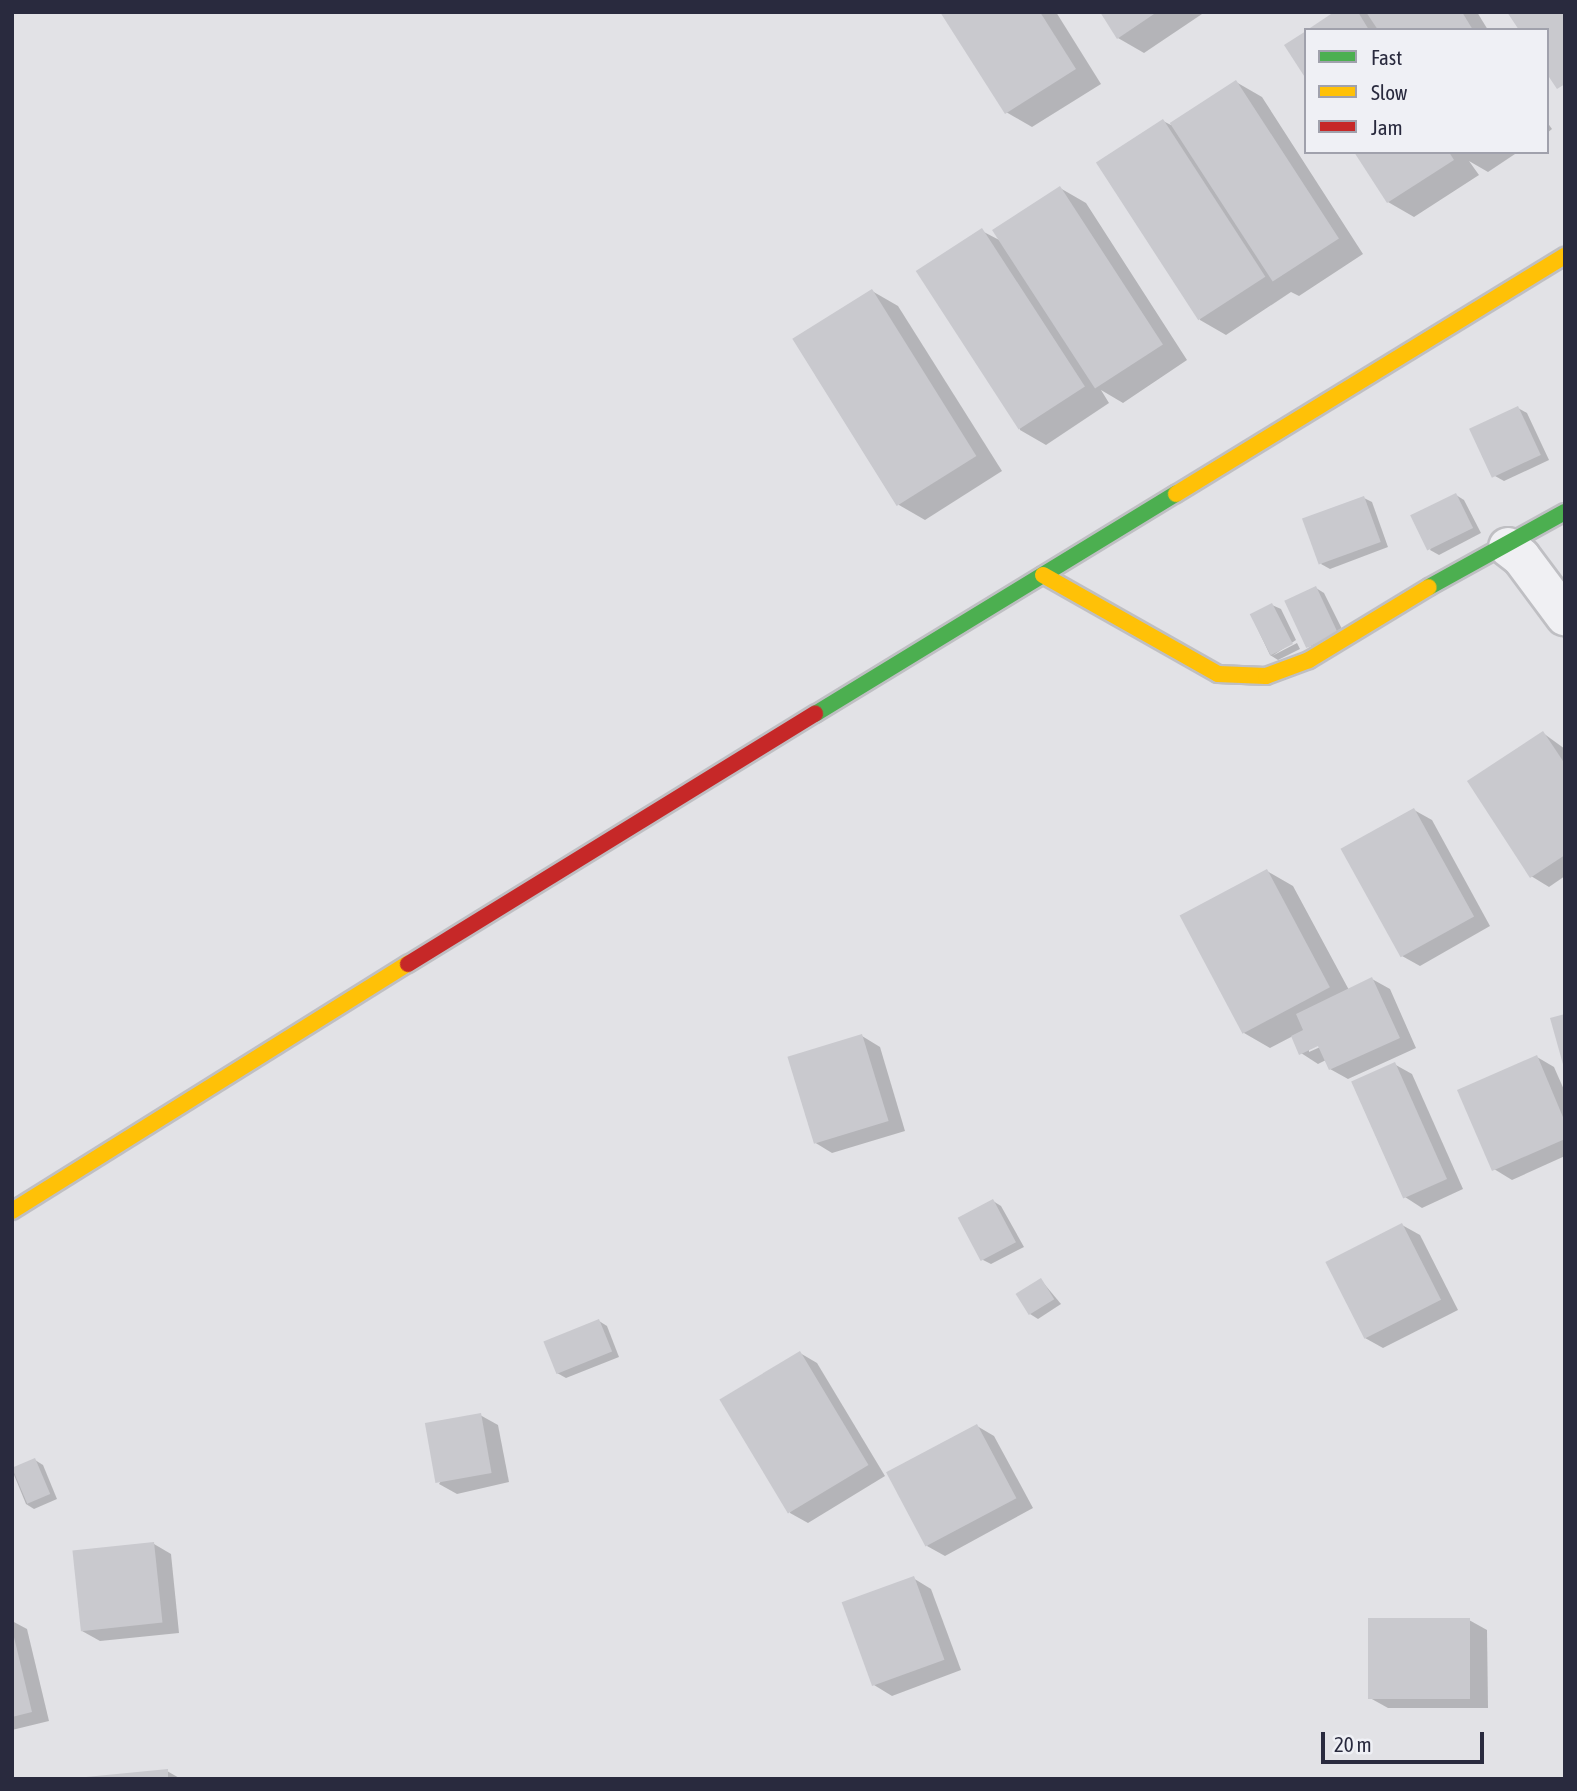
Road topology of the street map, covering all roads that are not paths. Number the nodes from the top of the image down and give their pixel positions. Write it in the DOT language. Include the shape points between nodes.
graph roads {
  1 [pos="1565,256"];
  2 [pos="1565,512"];
  3 [pos="1508,547"];
  4 [pos="1043,575"];
  5 [pos="1565,616"];
  6 [pos="12,1211"];
  1 -- 4 [label="main road"];
  2 -- 3 [label="main road"];
  3 -- 4 [label="main road" via="1494,548 1309,660 1266,676 1218,674"];
  3 -- 5 [label="street" via="1521,556"];
  4 -- 6 [label="main road"];
}
